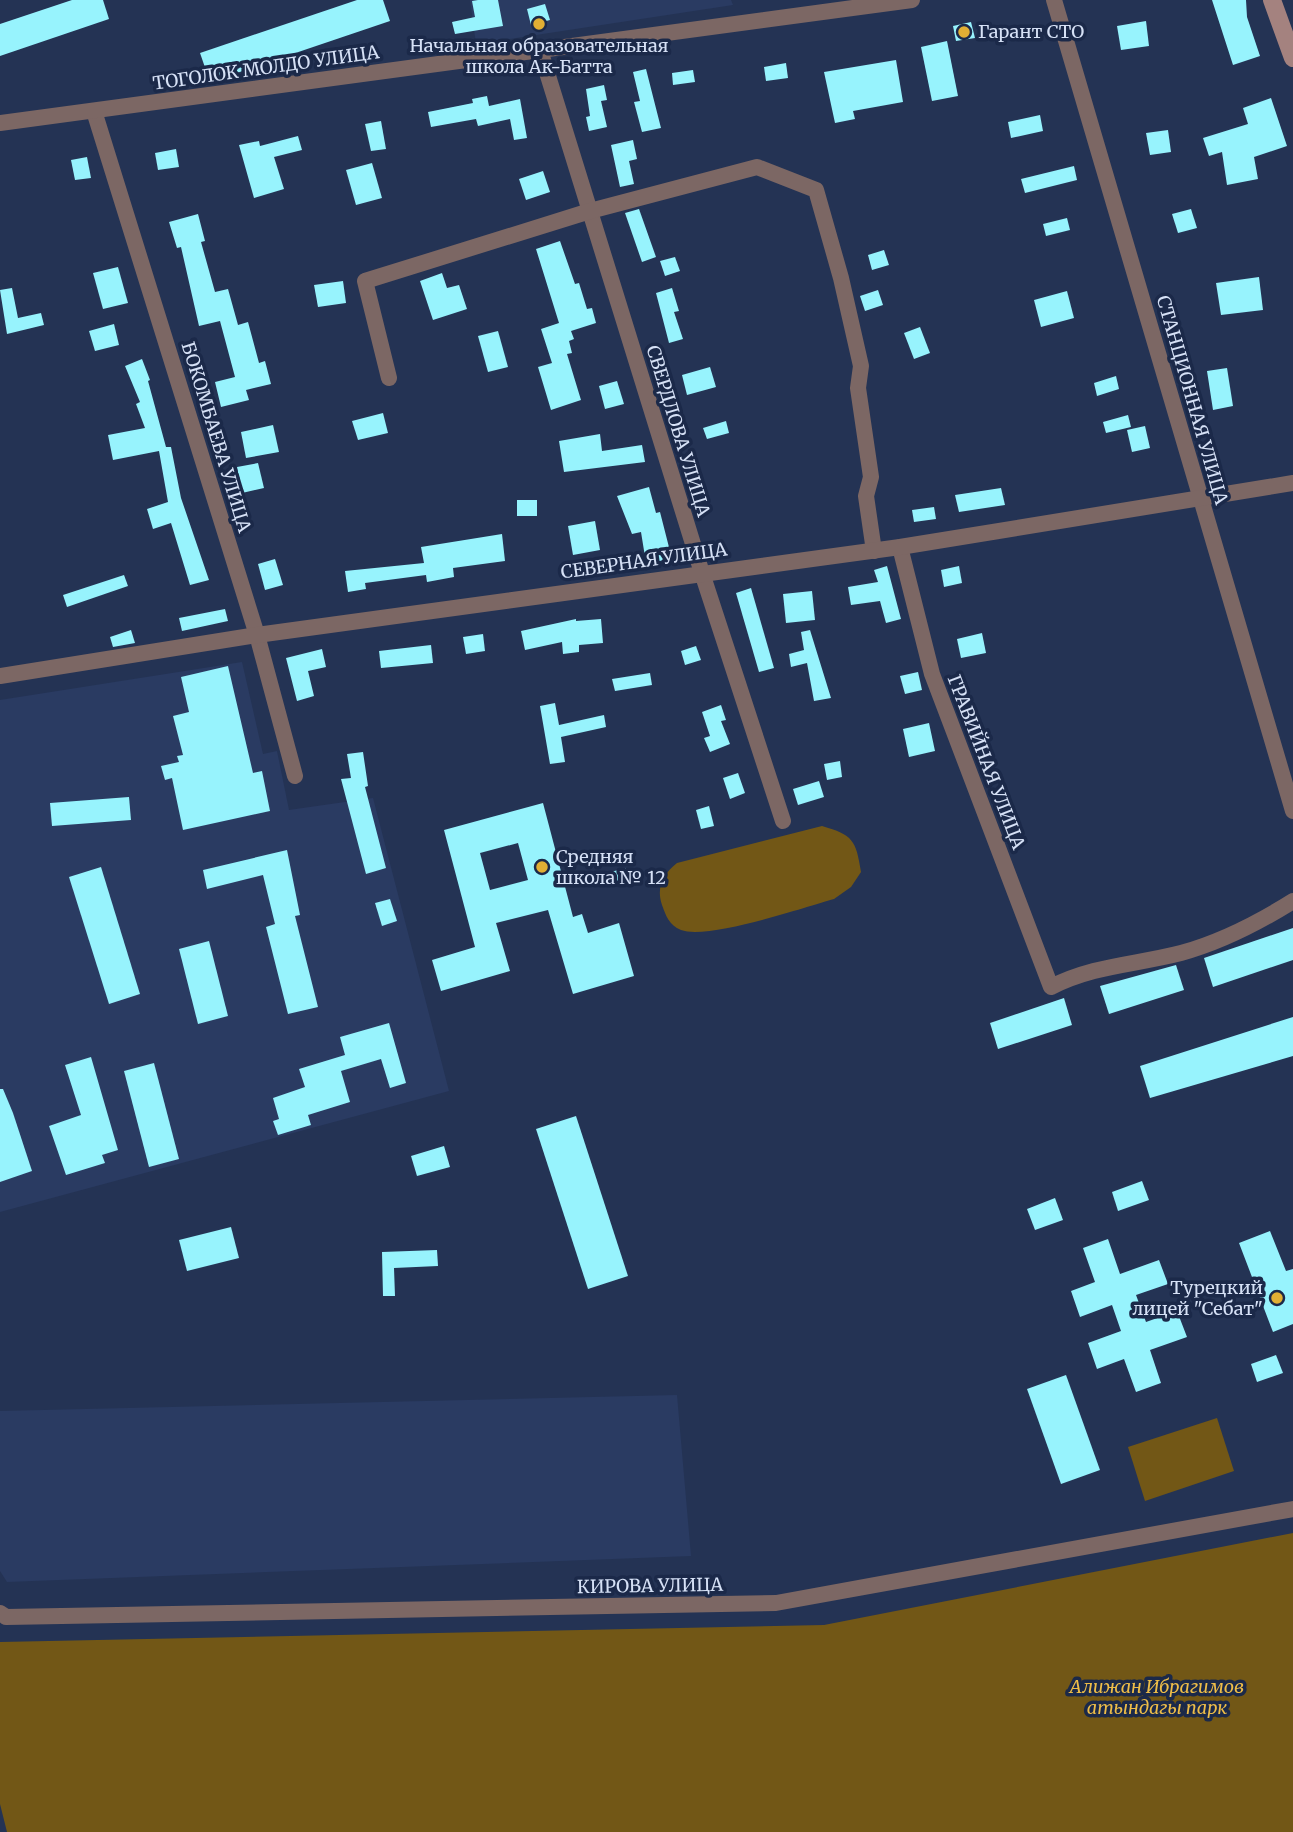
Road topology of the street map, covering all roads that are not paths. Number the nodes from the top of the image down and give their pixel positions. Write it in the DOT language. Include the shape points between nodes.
graph roads {
  1 [pos="912,0"];
  2 [pos="1055,0"];
  3 [pos="1272,0"];
  4 [pos="540,50"];
  5 [pos="1293,58"];
  6 [pos="94,111"];
  7 [pos="0,123"];
  8 [pos="590,211"];
  9 [pos="389,378"];
  10 [pos="1293,483"];
  11 [pos="1200,498"];
  12 [pos="900,547"];
  13 [pos="874,551"];
  14 [pos="702,572"];
  15 [pos="257,635"];
  16 [pos="0,676"];
  17 [pos="295,776"];
  18 [pos="1293,811"];
  19 [pos="783,821"];
  20 [pos="1293,901"];
  21 [pos="1293,1509"];
  22 [pos="0,1614"];
  1 -- 4 [label="street, ТОГОЛОК МОЛДО УЛИЦА"];
  2 -- 11 [label="street, СТАНЦИОННАЯ УЛИЦА"];
  3 -- 5 [label="main road"];
  4 -- 6 [label="street, ТОГОЛОК МОЛДО УЛИЦА"];
  4 -- 8 [label="street, СВЕРДЛОВА УЛИЦА"];
  6 -- 7 [label="street, ТОГОЛОК МОЛДО УЛИЦА"];
  6 -- 15 [label="street, БОКОМБАЕВА УЛИЦА"];
  8 -- 9 [label="street" via="365,281"];
  8 -- 13 [label="street" via="757,167 816,190 861,366 858,388 871,477 866,496"];
  8 -- 14 [label="street, СВЕРДЛОВА УЛИЦА"];
  10 -- 11 [label="street, СЕВЕРНАЯ УЛИЦА"];
  11 -- 12 [label="street, СЕВЕРНАЯ УЛИЦА"];
  11 -- 18 [label="street, СТАНЦИОННАЯ УЛИЦА"];
  12 -- 13 [label="street, СЕВЕРНАЯ УЛИЦА"];
  12 -- 20 [label="street, ГРАВИЙНАЯ УЛИЦА" via="932,674 1051,987 1082,971 1182,953 1253,926"];
  13 -- 14 [label="street, СЕВЕРНАЯ УЛИЦА"];
  14 -- 15 [label="street, СЕВЕРНАЯ УЛИЦА"];
  14 -- 19 [label="street, СВЕРДЛОВА УЛИЦА"];
  15 -- 16 [label="street, СЕВЕРНАЯ УЛИЦА"];
  15 -- 17 [label="street, БОКОМБАЕВА УЛИЦА"];
  21 -- 22 [label="street, КИРОВА УЛИЦА" via="776,1603"];
}
